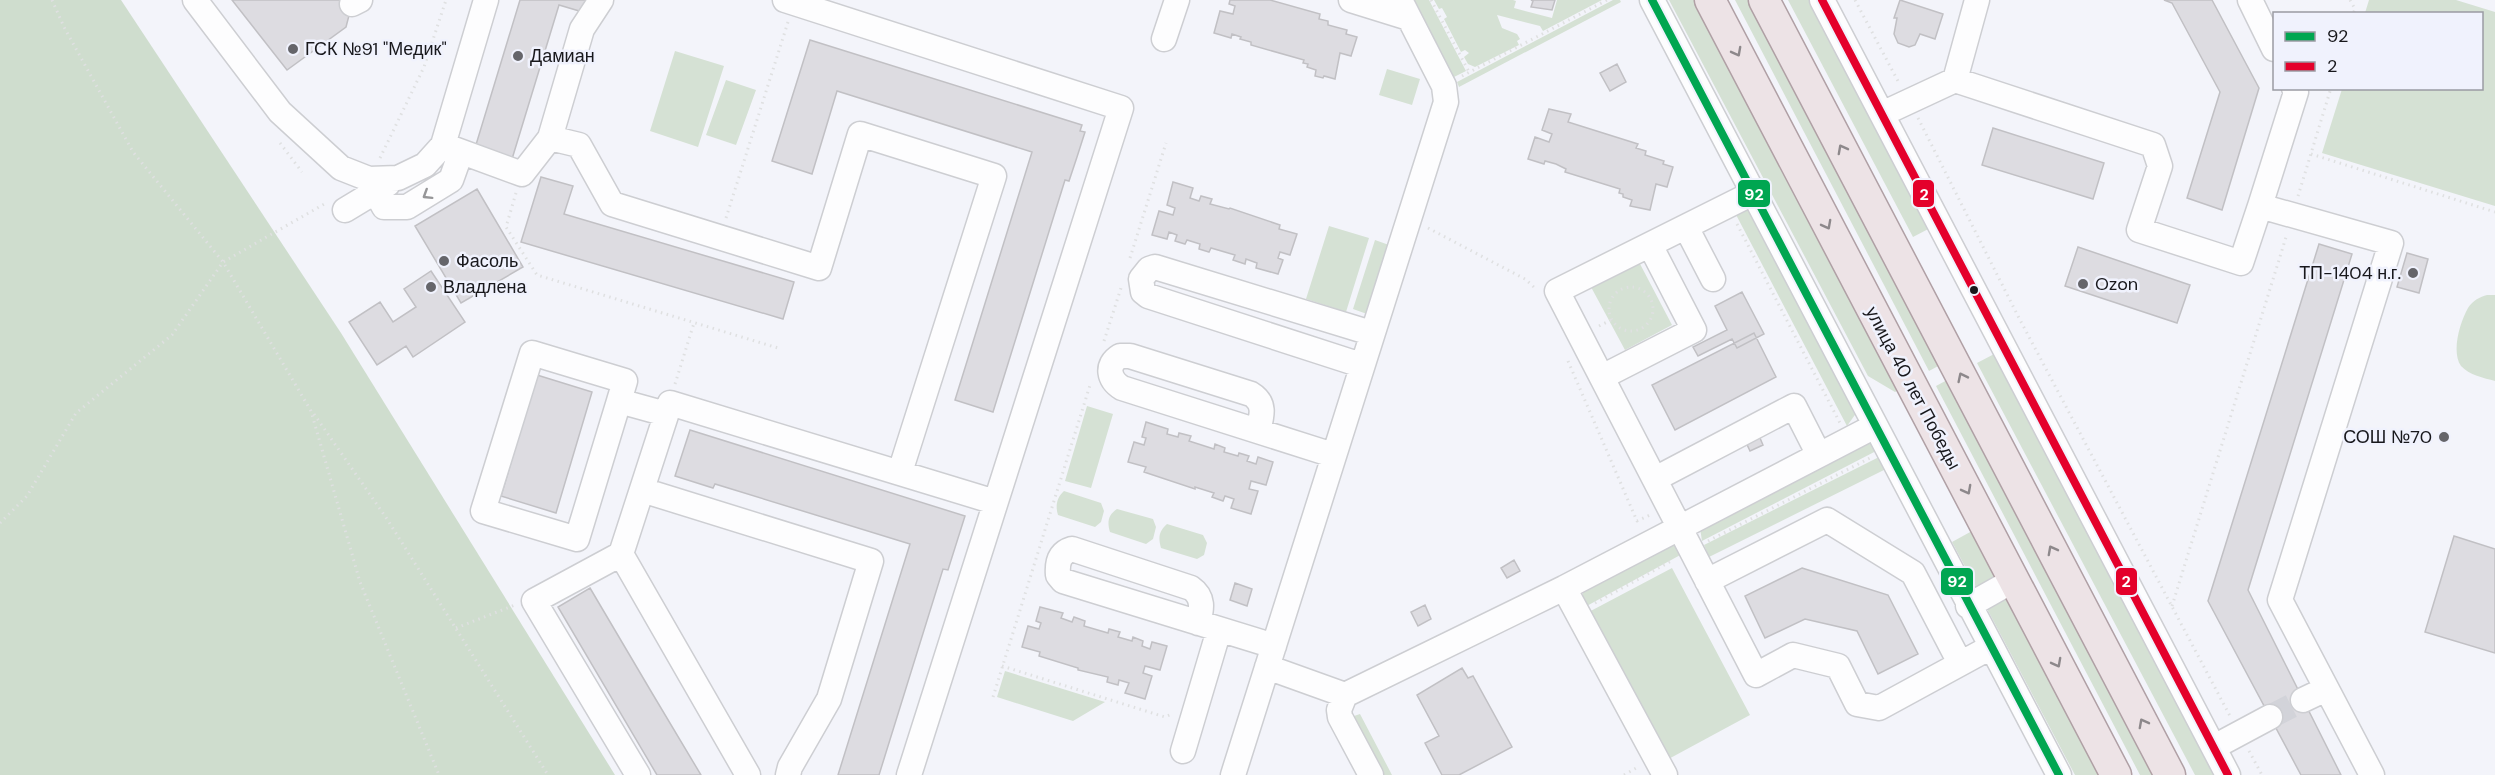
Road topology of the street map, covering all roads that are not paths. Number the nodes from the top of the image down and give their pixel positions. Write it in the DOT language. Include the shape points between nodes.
graph roads {
  1 [pos="195,0"];
  2 [pos="486,0"];
  3 [pos="601,0"];
  4 [pos="1176,0"];
  5 [pos="1351,0"];
  6 [pos="1652,0"];
  7 [pos="1710,0"];
  8 [pos="1764,0"];
  9 [pos="1822,0"];
  10 [pos="1977,0"];
  11 [pos="2250,0"];
  12 [pos="790,1"];
  13 [pos="1405,9"];
  14 [pos="1164,39"];
  15 [pos="2273,47"];
  16 [pos="1955,80"];
  17 [pos="2295,90"];
  18 [pos="1882,114"];
  19 [pos="550,138"];
  20 [pos="452,148"];
  21 [pos="373,185"];
  22 [pos="1753,193"];
  23 [pos="336,206"];
  24 [pos="2260,206"];
  25 [pos="1686,227"];
  26 [pos="1650,245"];
  27 [pos="1713,279"];
  28 [pos="1371,333"];
  29 [pos="1361,365"];
  30 [pos="1602,377"];
  31 [pos="620,401"];
  32 [pos="668,408"];
  33 [pos="1875,426"];
  34 [pos="1258,430"];
  35 [pos="1333,455"];
  36 [pos="1819,455"];
  37 [pos="900,472"];
  38 [pos="1655,479"];
  39 [pos="642,490"];
  40 [pos="995,502"];
  41 [pos="1675,518"];
  42 [pos="621,554"];
  43 [pos="2014,580"];
  44 [pos="1707,581"];
  45 [pos="1564,588"];
  46 [pos="1968,606"];
  47 [pos="1208,626"];
  48 [pos="1991,647"];
  49 [pos="1270,657"];
  50 [pos="1960,663"];
  51 [pos="2326,689"];
  52 [pos="1345,695"];
  53 [pos="2303,700"];
  54 [pos="2270,717"];
  55 [pos="2214,747"];
  56 [pos="1183,751"];
  57 [pos="1655,769"];
  58 [pos="638,775"];
  59 [pos="748,775"];
  60 [pos="788,775"];
  61 [pos="909,775"];
  62 [pos="1233,775"];
  63 [pos="1371,775"];
  64 [pos="2059,775"];
  65 [pos="2116,775"];
  66 [pos="2170,775"];
  67 [pos="2228,775"];
  68 [pos="2372,775"];
  1 -- 21 [label="street" via="280,112 341,168"];
  2 -- 20 [label="street"];
  3 -- 19 [label="street" via="582,29"];
  4 -- 14 [label="street"];
  5 -- 13 [label="street"];
  6 -- 22 [label="street"];
  7 -- 43 [label="main road, улица 40 лет Победы, one-way"];
  66 -- 8 [label="main road, one-way"];
  9 -- 18 [label="street"];
  10 -- 16 [label="street"];
  11 -- 15 [label="street"];
  12 -- 40 [label="street" via="1120,108"];
  13 -- 28 [label="street" via="1444,86 1446,102"];
  16 -- 18 [label="street"];
  16 -- 24 [label="street" via="2153,145 2160,166 2139,230 2241,263"];
  17 -- 24 [label="street"];
  18 -- 55 [label="street"];
  19 -- 20 [label="street" via="522,174"];
  19 -- 37 [label="street" via="579,145 612,204 819,268 860,134 994,176"];
  20 -- 21 [label="street" via="398,178"];
  20 -- 21 [label="street, one-way" via="451,180 407,207 384,207"];
  21 -- 23 [label="street"];
  22 -- 25 [label="street"];
  22 -- 33 [label="street"];
  24 -- 51 [label="street" via="2391,243 2280,600"];
  25 -- 26 [label="street"];
  25 -- 27 [label="street"];
  26 -- 30 [label="street" via="1694,330"];
  26 -- 30 [label="street" via="1557,291"];
  28 -- 29 [label="street"];
  28 -- 29 [label="street" via="1155,267 1141,279 1143,292 1148,296"];
  29 -- 35 [label="street"];
  30 -- 38 [label="street"];
  31 -- 31 [label="street" via="577,539 483,511 532,353 625,381"];
  31 -- 32 [label="street"];
  32 -- 37 [label="street"];
  32 -- 39 [label="street"];
  33 -- 36 [label="street"];
  33 -- 46 [label="street"];
  34 -- 34 [label="street" via="1122,388 1113,383 1111,367 1120,356 1130,356 1251,394 1262,406"];
  34 -- 35 [label="street"];
  35 -- 49 [label="street"];
  36 -- 38 [label="street" via="1794,406"];
  36 -- 41 [label="street"];
  37 -- 40 [label="street"];
  38 -- 41 [label="street"];
  39 -- 42 [label="street"];
  39 -- 60 [label="street" via="872,561 829,699"];
  40 -- 61 [label="street"];
  41 -- 44 [label="street"];
  41 -- 45 [label="street"];
  42 -- 58 [label="street" via="534,601"];
  42 -- 59 [label="street"];
  43 -- 46 [label="street"];
  43 -- 65 [label="main road, улица 40 лет Победы, one-way"];
  44 -- 50 [label="street" via="1827,520 1913,573"];
  44 -- 50 [label="street" via="1756,675 1793,655 1838,666 1857,704 1879,708"];
  45 -- 52 [label="street"];
  45 -- 57 [label="street"];
  46 -- 48 [label="street"];
  47 -- 47 [label="street" via="1063,581 1058,576 1060,557 1072,549 1191,588 1197,592"];
  47 -- 49 [label="street"];
  47 -- 56 [label="street"];
  48 -- 50 [label="street"];
  48 -- 64 [label="street"];
  49 -- 52 [label="street"];
  49 -- 62 [label="street"];
  51 -- 53 [label="street"];
  51 -- 68 [label="street"];
  52 -- 63 [label="street" via="1340,717"];
  54 -- 55 [label="street"];
  55 -- 67 [label="street"];
}
